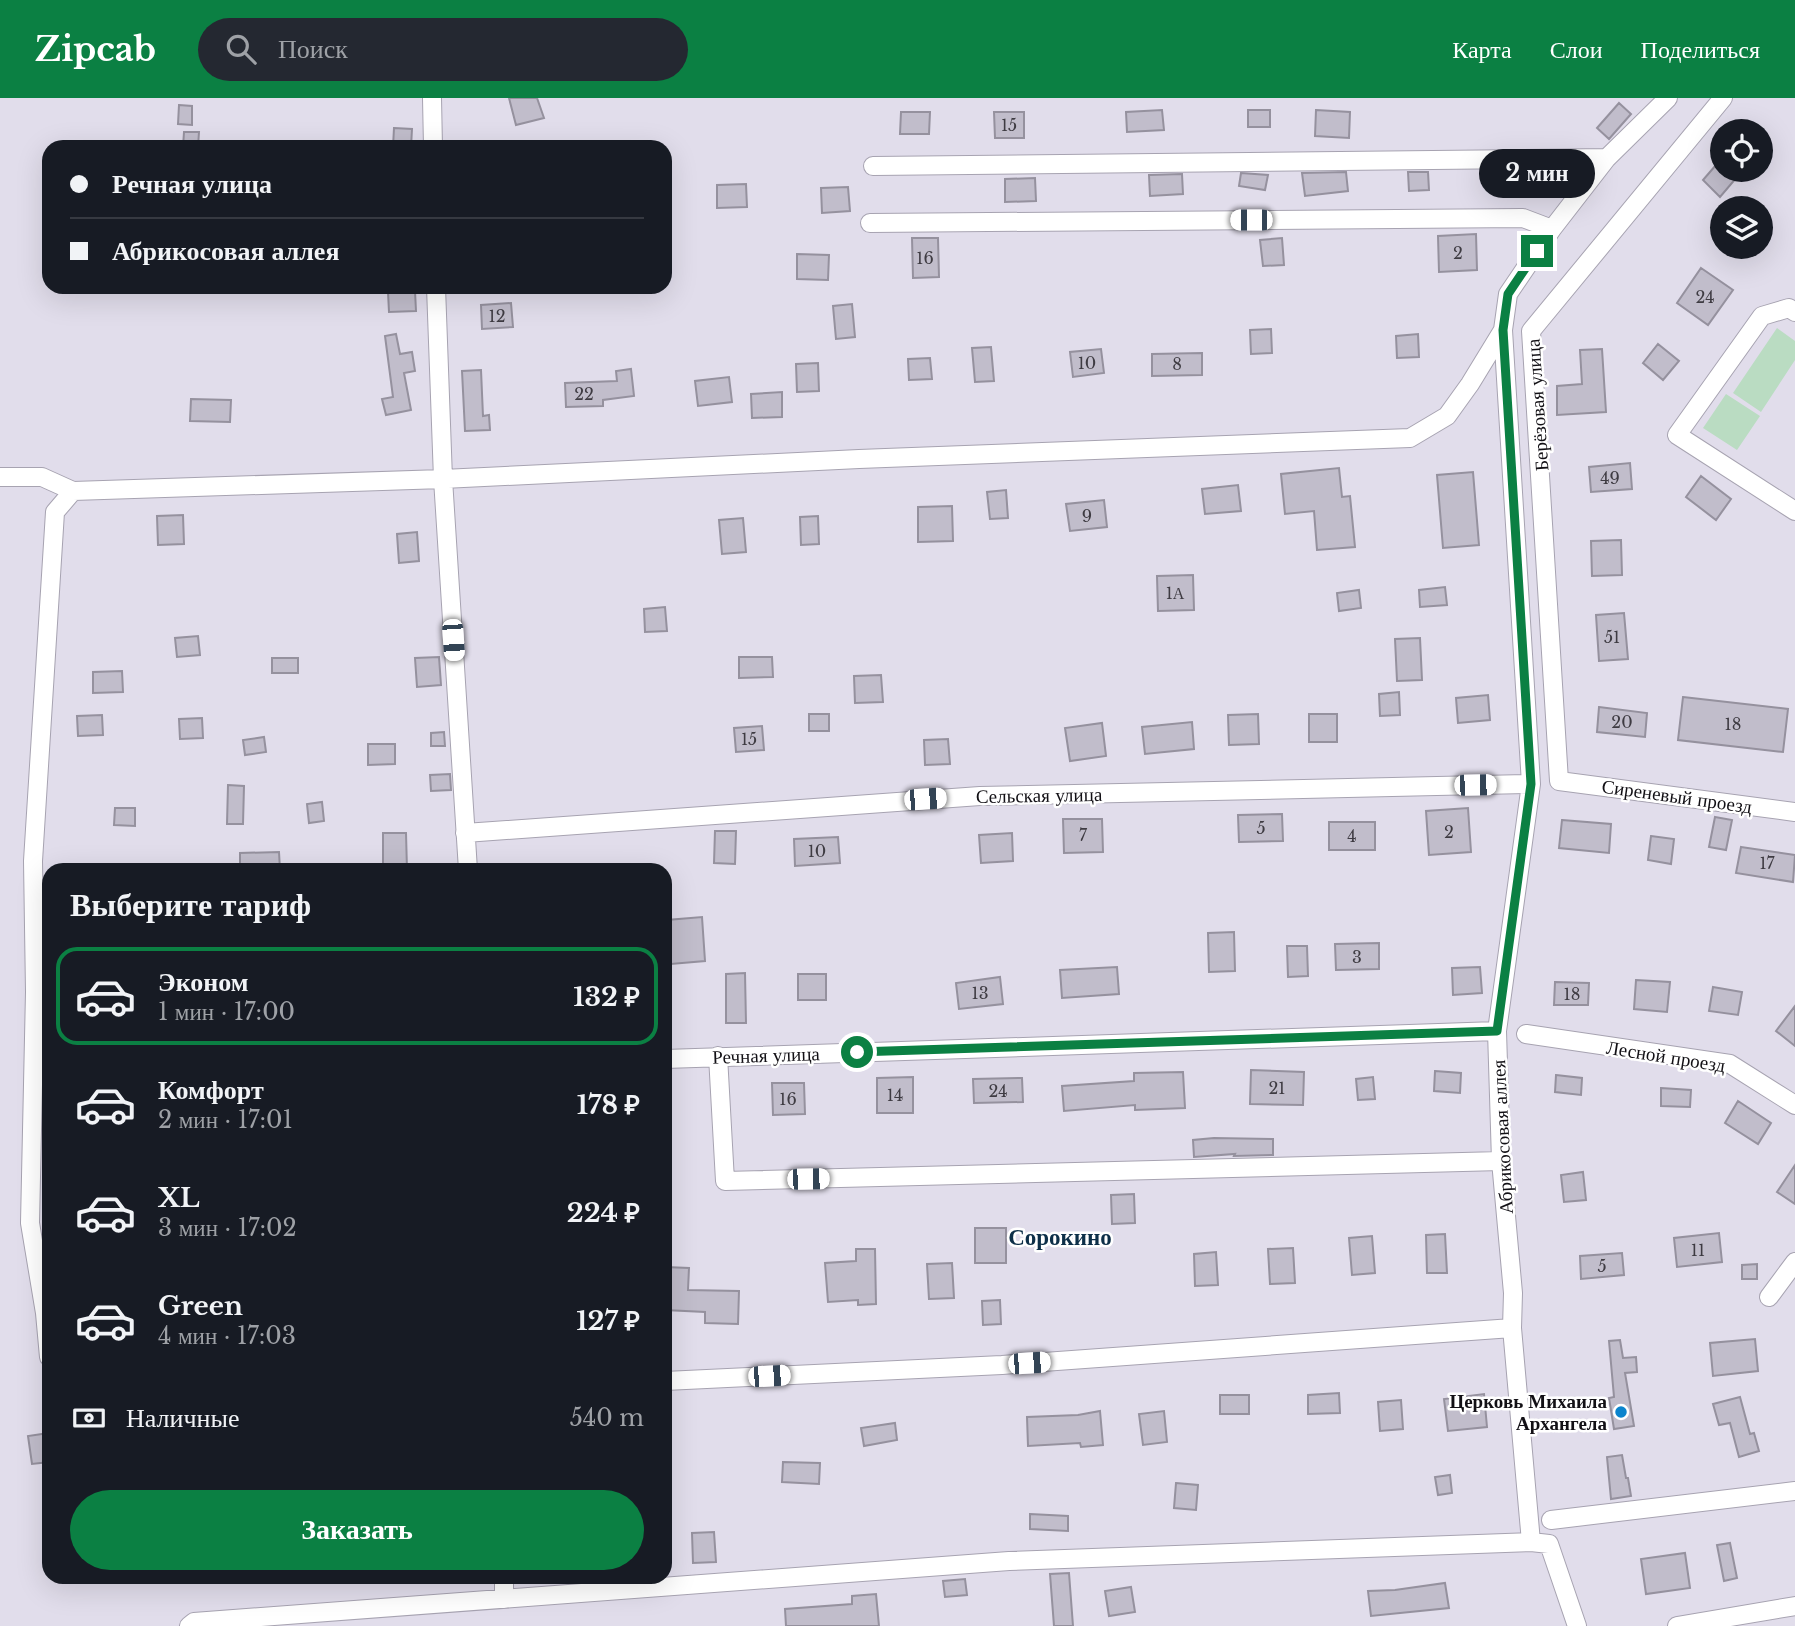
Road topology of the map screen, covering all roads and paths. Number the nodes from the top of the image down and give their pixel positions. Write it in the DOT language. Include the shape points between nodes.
graph roads {
  1 [pos="432,98"];
  2 [pos="1668,98"];
  3 [pos="1723,98"];
  4 [pos="433,140"];
  5 [pos="1607,158"];
  6 [pos="873,166"];
  7 [pos="870,223"];
  8 [pos="1552,229"];
  9 [pos="436,294"];
  10 [pos="1795,313"];
  11 [pos="1503,330"];
  12 [pos="0,477"];
  13 [pos="443,479"];
  14 [pos="73,491"];
  15 [pos="1795,511"];
  16 [pos="1559,781"];
  17 [pos="1531,784"];
  18 [pos="1795,812"];
  19 [pos="465,832"];
  20 [pos="467,863"];
  21 [pos="1497,1031"];
  22 [pos="1526,1034"];
  23 [pos="718,1056"];
  24 [pos="672,1059"];
  25 [pos="1795,1105"];
  26 [pos="1501,1161"];
  27 [pos="1795,1262"];
  28 [pos="1769,1297"];
  29 [pos="42,1299"];
  30 [pos="1512,1328"];
  31 [pos="672,1381"];
  32 [pos="1795,1491"];
  33 [pos="1551,1520"];
  34 [pos="1531,1542"];
  35 [pos="504,1584"];
  36 [pos="505,1599"];
  37 [pos="1795,1606"];
  38 [pos="189,1626"];
  39 [pos="1577,1626"];
  40 [pos="1677,1626"];
  1 -- 4 [label="street"];
  2 -- 5 [label="street, Абрикосовая аллея"];
  3 -- 16 [label="street, Берёзовая улица" via="1531,331"];
  5 -- 6 [label="street"];
  5 -- 8 [label="street, Абрикосовая аллея"];
  7 -- 8 [label="street" via="1523,218"];
  8 -- 11 [label="street, Абрикосовая аллея" via="1508,294"];
  9 -- 13 [label="street"];
  10 -- 15 [label="street" via="1788,308 1762,316 1677,435"];
  11 -- 13 [label="street" via="1447,416 1410,438"];
  11 -- 17 [label="street, Абрикосовая аллея"];
  12 -- 14 [label="street" via="42,477"];
  13 -- 14 [label="street"];
  13 -- 19 [label="street"];
  14 -- 29 [label="street" via="55,512 33,861 30,1223"];
  16 -- 18 [label="street, Сиреневый проезд"];
  17 -- 19 [label="street, Сельская улица" via="980,796"];
  17 -- 21 [label="street, Абрикосовая аллея"];
  19 -- 20 [label="street"];
  21 -- 23 [label="street, Речная улица"];
  21 -- 26 [label="street, Абрикосовая аллея"];
  22 -- 25 [label="street, Лесной проезд" via="1730,1064"];
  23 -- 24 [label="street, Речная улица"];
  23 -- 26 [label="street" via="725,1181"];
  26 -- 30 [label="street, Абрикосовая аллея"];
  27 -- 28 [label="street"];
  30 -- 31 [label="street" via="1002,1365"];
  30 -- 34 [label="street, Абрикосовая аллея"];
  32 -- 33 [label="street"];
  34 -- 36 [label="street" via="1009,1561"];
  34 -- 39 [label="street" via="1549,1544"];
  35 -- 36 [label="street"];
  36 -- 38 [label="street" via="194,1622"];
  37 -- 40 [label="street"];
}
